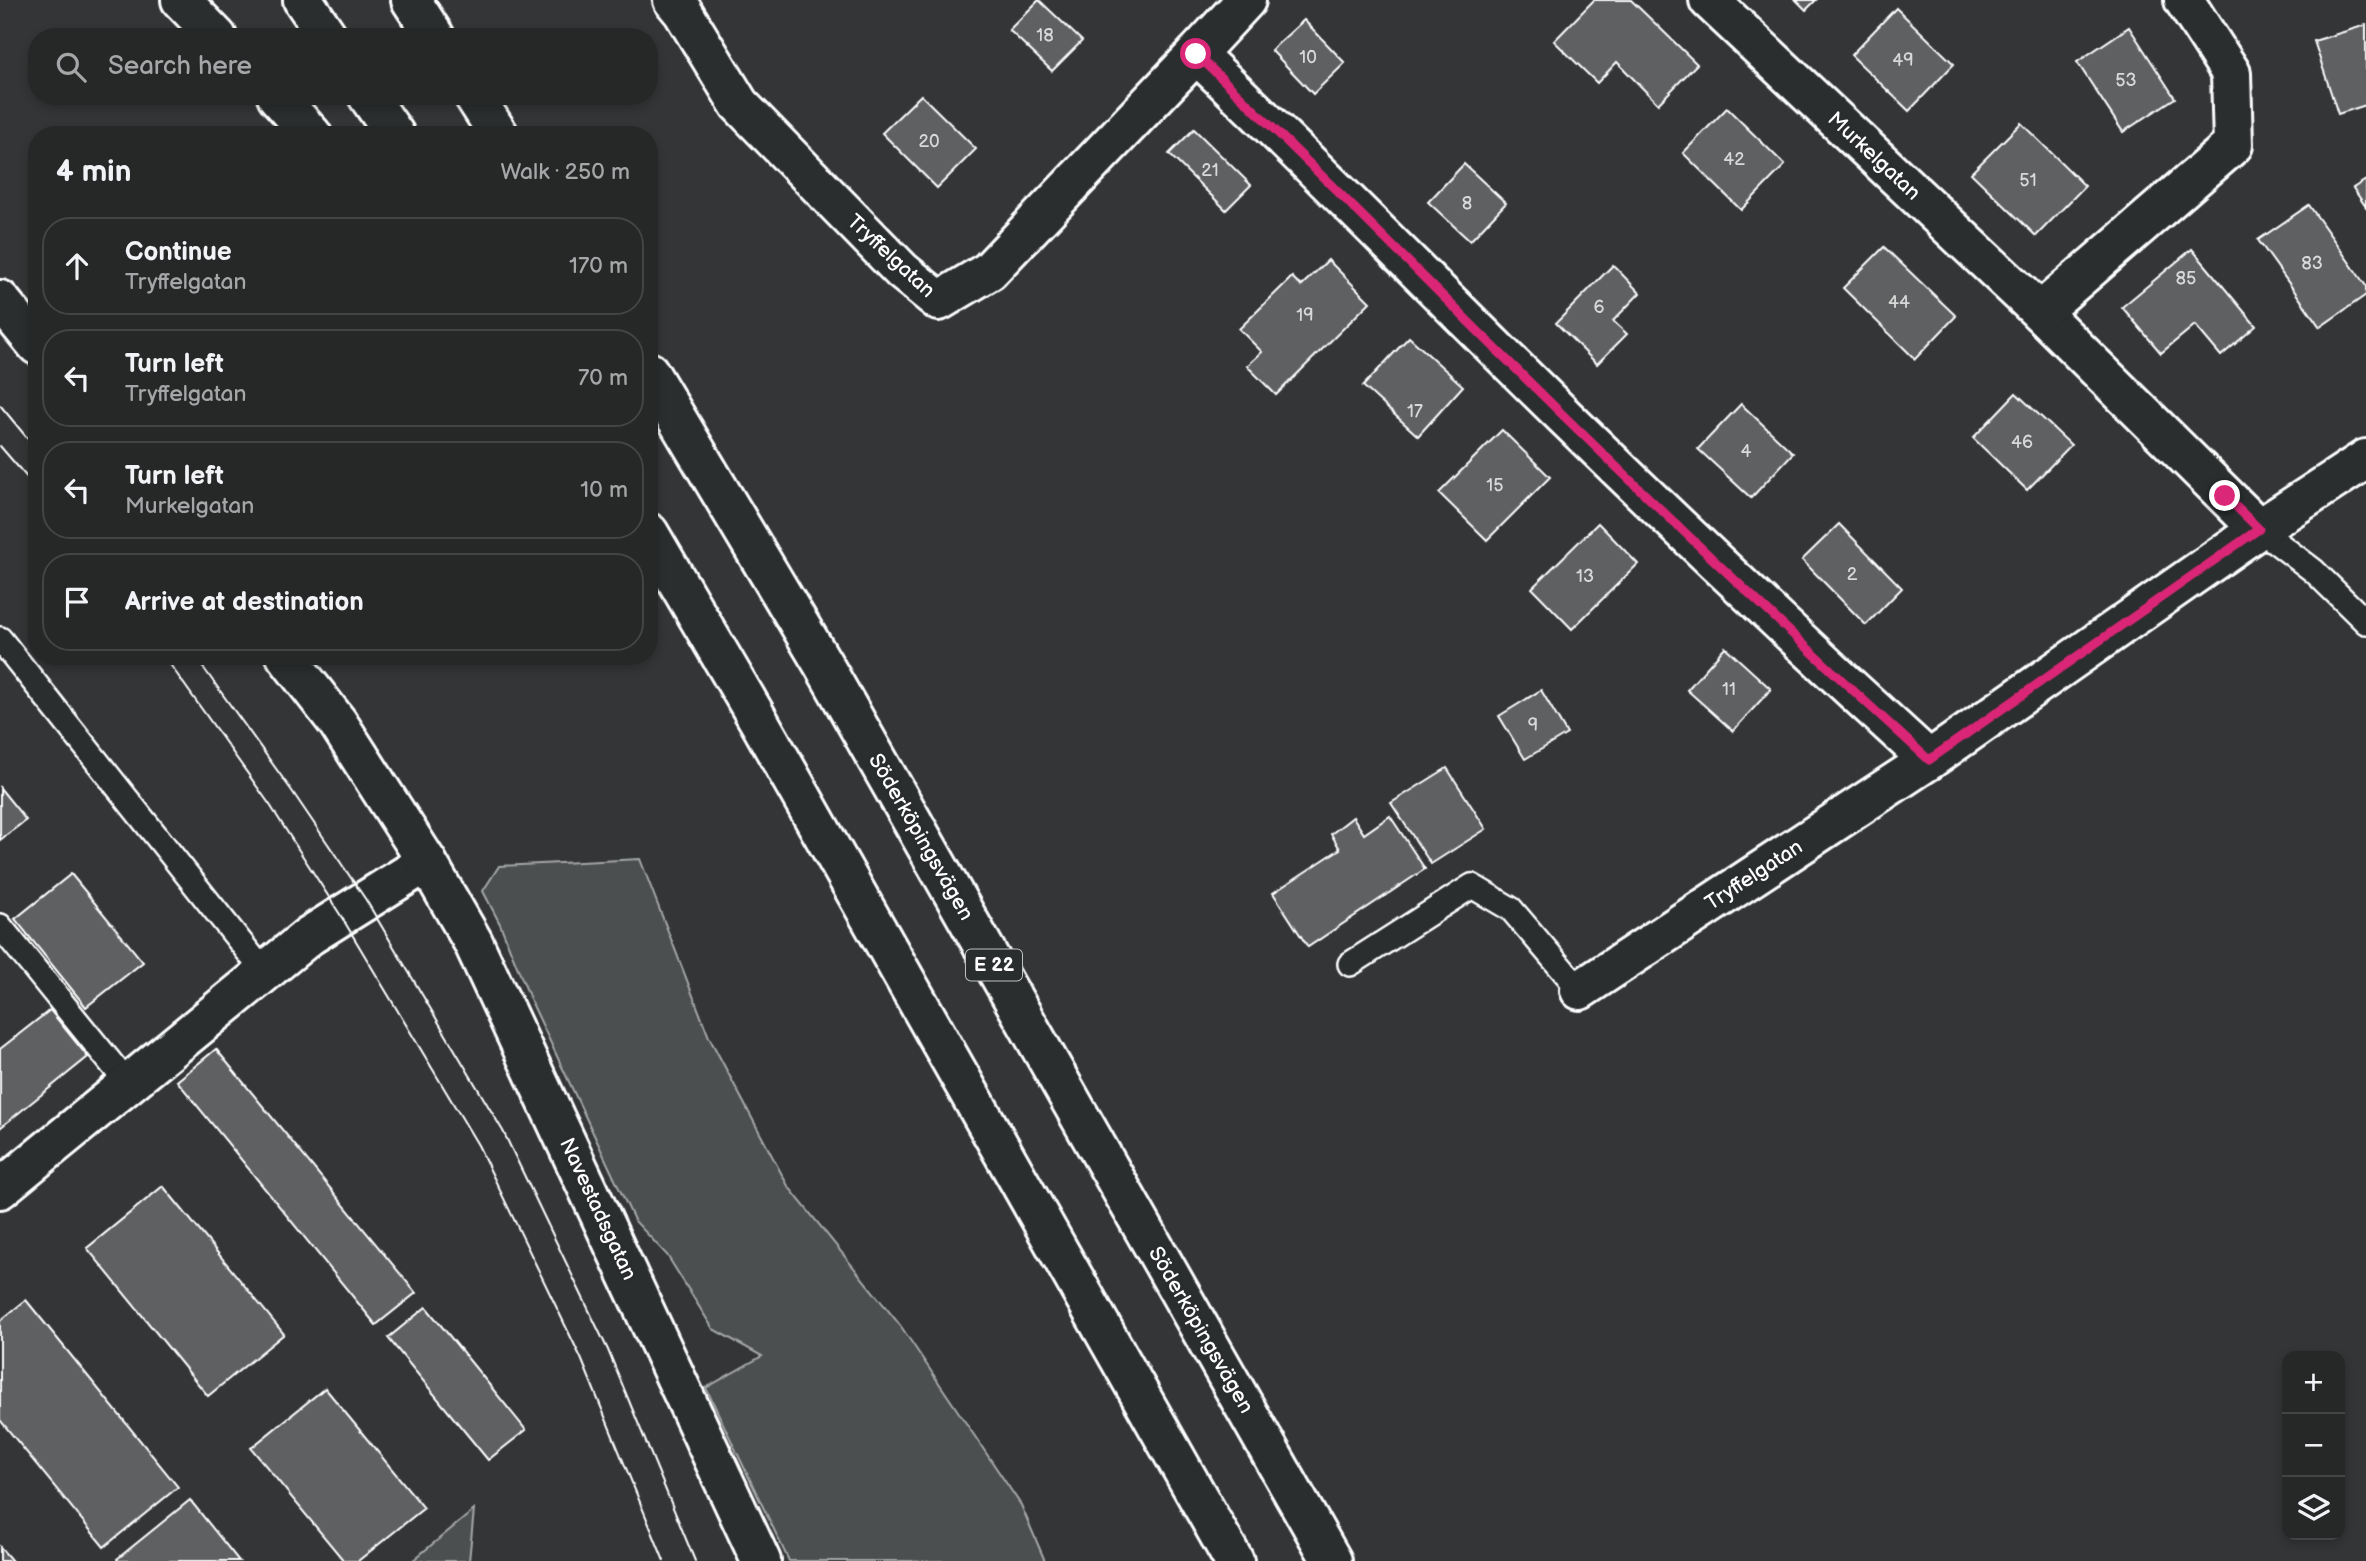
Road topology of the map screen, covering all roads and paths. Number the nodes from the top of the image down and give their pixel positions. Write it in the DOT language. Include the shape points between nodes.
graph roads {
  1 [pos="181,0"];
  2 [pos="303,0"];
  3 [pos="411,0"];
  4 [pos="673,0"];
  5 [pos="1246,0"];
  6 [pos="1709,0"];
  7 [pos="2184,0"];
  8 [pos="209,28"];
  9 [pos="322,28"];
  10 [pos="429,28"];
  11 [pos="1196,54"];
  12 [pos="285,105"];
  13 [pos="374,105"];
  14 [pos="480,105"];
  15 [pos="304,126"];
  16 [pos="389,126"];
  17 [pos="493,126"];
  18 [pos="0,300"];
  19 [pos="2040,312"];
  20 [pos="28,334"];
  21 [pos="658,387"];
  22 [pos="2366,459"];
  23 [pos="2259,529"];
  24 [pos="658,548"];
  25 [pos="2366,622"];
  26 [pos="0,639"];
  27 [pos="293,665"];
  28 [pos="1929,760"];
  29 [pos="427,862"];
  30 [pos="0,926"];
  31 [pos="1350,964"];
  32 [pos="265,972"];
  33 [pos="1580,990"];
  34 [pos="128,1084"];
  35 [pos="0,1189"];
  36 [pos="761,1561"];
  37 [pos="1234,1561"];
  38 [pos="1332,1561"];
  1 -- 8 [label="main road"];
  2 -- 9 [label="main road"];
  3 -- 10 [label="main road"];
  4 -- 11 [label="main road, Tryffelgatan" via="739,104 892,261 939,301 989,271"];
  5 -- 11 [label="main road, Tryffelgatan"];
  6 -- 19 [label="main road, Murkelgatan"];
  7 -- 19 [label="main road" via="2231,73 2233,145"];
  11 -- 28 [label="main road" via="1576,428"];
  12 -- 15 [label="main road"];
  13 -- 16 [label="main road"];
  14 -- 17 [label="main road"];
  18 -- 20 [label="main road"];
  19 -- 23 [label="main road, Murkelgatan"];
  21 -- 38 [label="main road, Söderköpingsvägen / E 22" via="823,664"];
  22 -- 23 [label="main road, Tryffelgatan"];
  23 -- 25 [label="lane" via="2314,570"];
  23 -- 28 [label="main road, Tryffelgatan"];
  24 -- 37 [label="main road"];
  26 -- 32 [label="lane"];
  27 -- 29 [label="main road, Navestadsgatan" via="338,723"];
  28 -- 33 [label="main road, Tryffelgatan"];
  29 -- 32 [label="main road" via="309,936"];
  29 -- 36 [label="main road, Navestadsgatan" via="473,942"];
  30 -- 34 [label="lane"];
  31 -- 33 [label="lane" via="1472,886 1511,909"];
  32 -- 34 [label="main road"];
  34 -- 35 [label="main road"];
}
